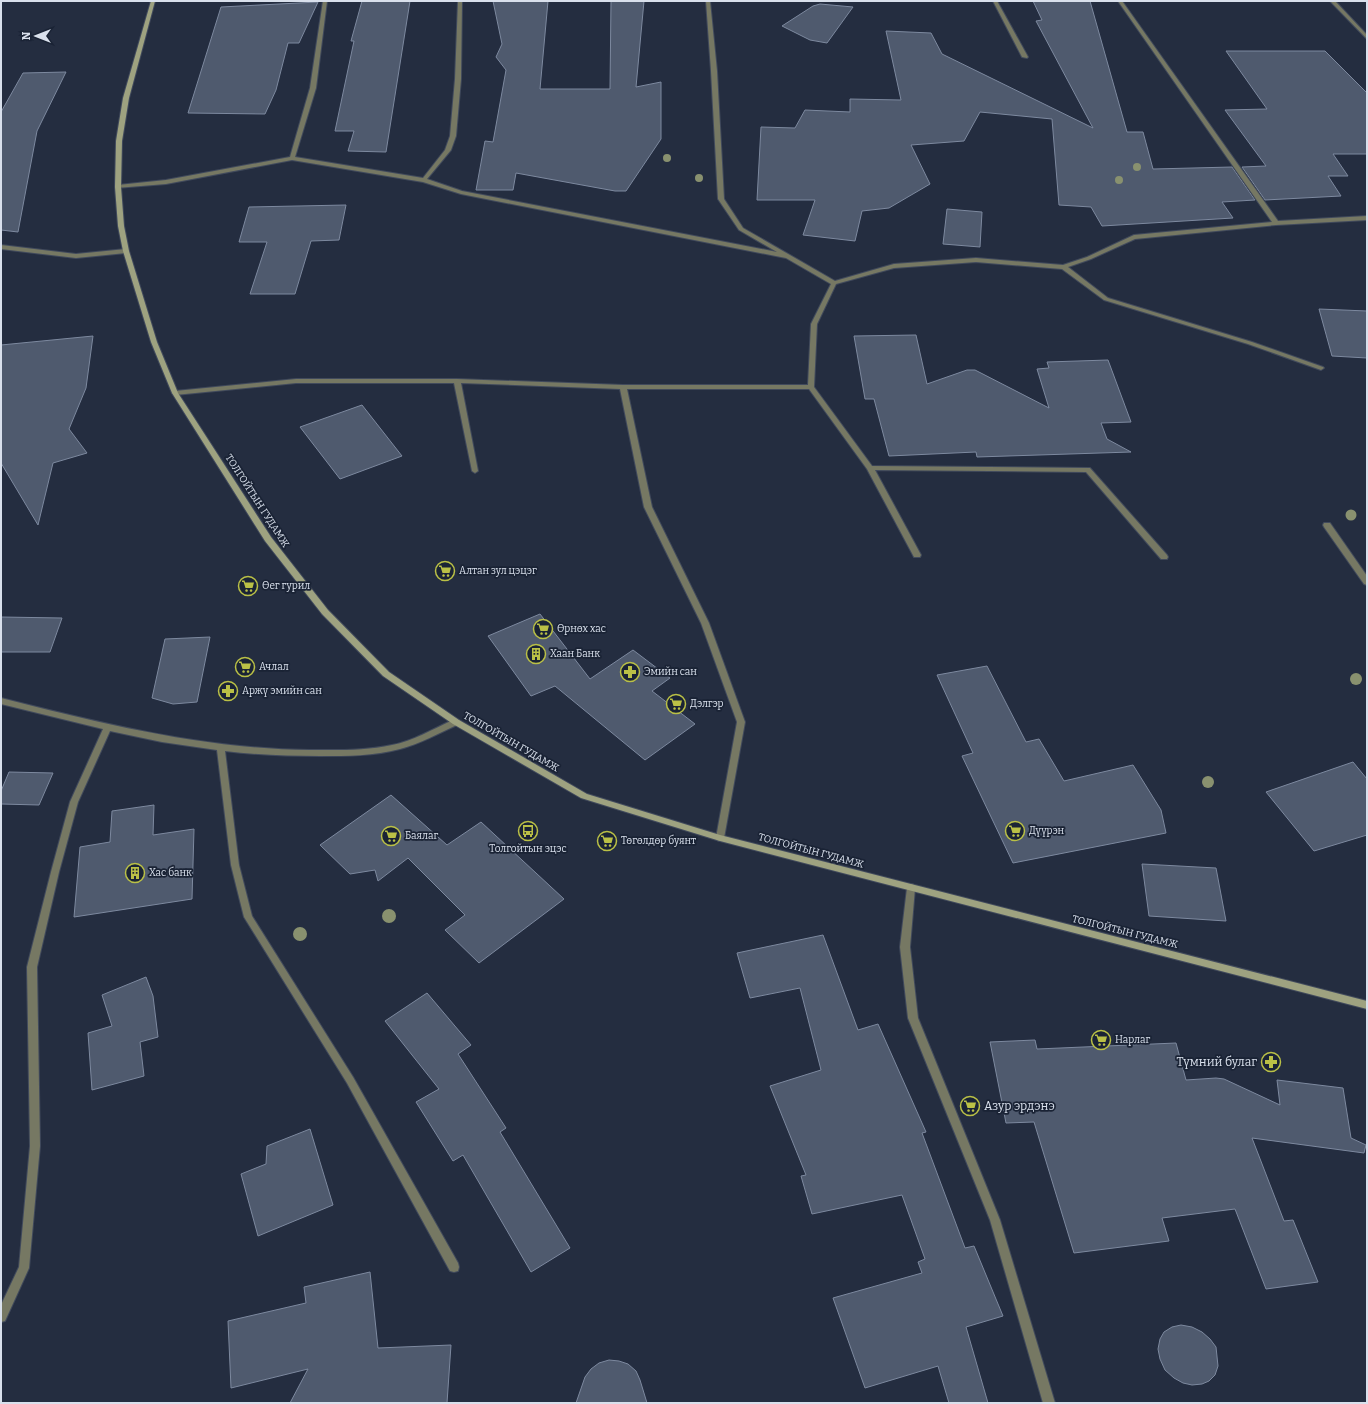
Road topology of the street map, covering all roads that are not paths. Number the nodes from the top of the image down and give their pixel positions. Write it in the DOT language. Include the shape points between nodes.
graph roads {
  1 [pos="153,1"];
  2 [pos="325,1"];
  3 [pos="460,1"];
  4 [pos="708,1"];
  5 [pos="995,1"];
  6 [pos="1120,1"];
  7 [pos="1332,1"];
  8 [pos="1367,38"];
  9 [pos="1025,57"];
  10 [pos="292,158"];
  11 [pos="424,180"];
  12 [pos="118,188"];
  13 [pos="1367,218"];
  14 [pos="1276,224"];
  15 [pos="1,247"];
  16 [pos="126,251"];
  17 [pos="787,256"];
  18 [pos="1064,267"];
  19 [pos="834,283"];
  20 [pos="1320,368"];
  21 [pos="457,381"];
  22 [pos="623,387"];
  23 [pos="812,387"];
  24 [pos="176,394"];
  25 [pos="870,468"];
  26 [pos="475,471"];
  27 [pos="1327,525"];
  28 [pos="917,556"];
  29 [pos="1164,557"];
  30 [pos="1367,582"];
  31 [pos="1,701"];
  32 [pos="456,722"];
  33 [pos="107,729"];
  34 [pos="221,749"];
  35 [pos="720,838"];
  36 [pos="911,888"];
  37 [pos="1367,1005"];
  38 [pos="454,1267"];
  39 [pos="1,1317"];
  40 [pos="1049,1403"];
  1 -- 12 [label="main road, ТОЛГОЙТЫН ГУДАМЖ" via="126,98 119,141"];
  2 -- 10 [label="street" via="313,88"];
  3 -- 11 [label="street" via="458,79 453,136 448,150"];
  4 -- 17 [label="street" via="721,199 741,230"];
  5 -- 9 [label="street"];
  6 -- 14 [label="street"];
  7 -- 8 [label="street"];
  10 -- 11 [label="street"];
  10 -- 12 [label="street" via="166,182"];
  11 -- 17 [label="street" via="461,192"];
  12 -- 16 [label="main road, ТОЛГОЙТЫН ГУДАМЖ" via="120,226"];
  13 -- 14 [label="street"];
  14 -- 18 [label="street" via="1134,237"];
  15 -- 16 [label="street" via="76,256"];
  16 -- 24 [label="main road, ТОЛГОЙТЫН ГУДАМЖ" via="154,342"];
  17 -- 19 [label="street"];
  18 -- 19 [label="street" via="976,260 894,266"];
  18 -- 20 [label="street" via="1106,298"];
  19 -- 23 [label="street" via="814,324"];
  21 -- 22 [label="street"];
  21 -- 24 [label="street" via="296,381"];
  21 -- 26 [label="street"];
  22 -- 23 [label="street"];
  22 -- 35 [label="street" via="648,506 705,623 741,722"];
  23 -- 25 [label="street"];
  24 -- 32 [label="main road, ТОЛГОЙТЫН ГУДАМЖ" via="268,539 325,612 386,674"];
  25 -- 28 [label="street"];
  25 -- 29 [label="street" via="1088,470"];
  27 -- 30 [label="street"];
  31 -- 33 [label="street"];
  32 -- 34 [label="street" via="401,746 361,752 301,754"];
  32 -- 35 [label="main road, ТОЛГОЙТЫН ГУДАМЖ" via="584,796"];
  33 -- 34 [label="street"];
  33 -- 39 [label="street" via="74,802 32,967 34,1146 24,1268"];
  34 -- 38 [label="street" via="235,865 248,917 350,1080"];
  35 -- 36 [label="main road, ТОЛГОЙТЫН ГУДАМЖ"];
  36 -- 37 [label="main road, ТОЛГОЙТЫН ГУДАМЖ"];
  36 -- 40 [label="street" via="905,947 913,1018 995,1220"];
}
